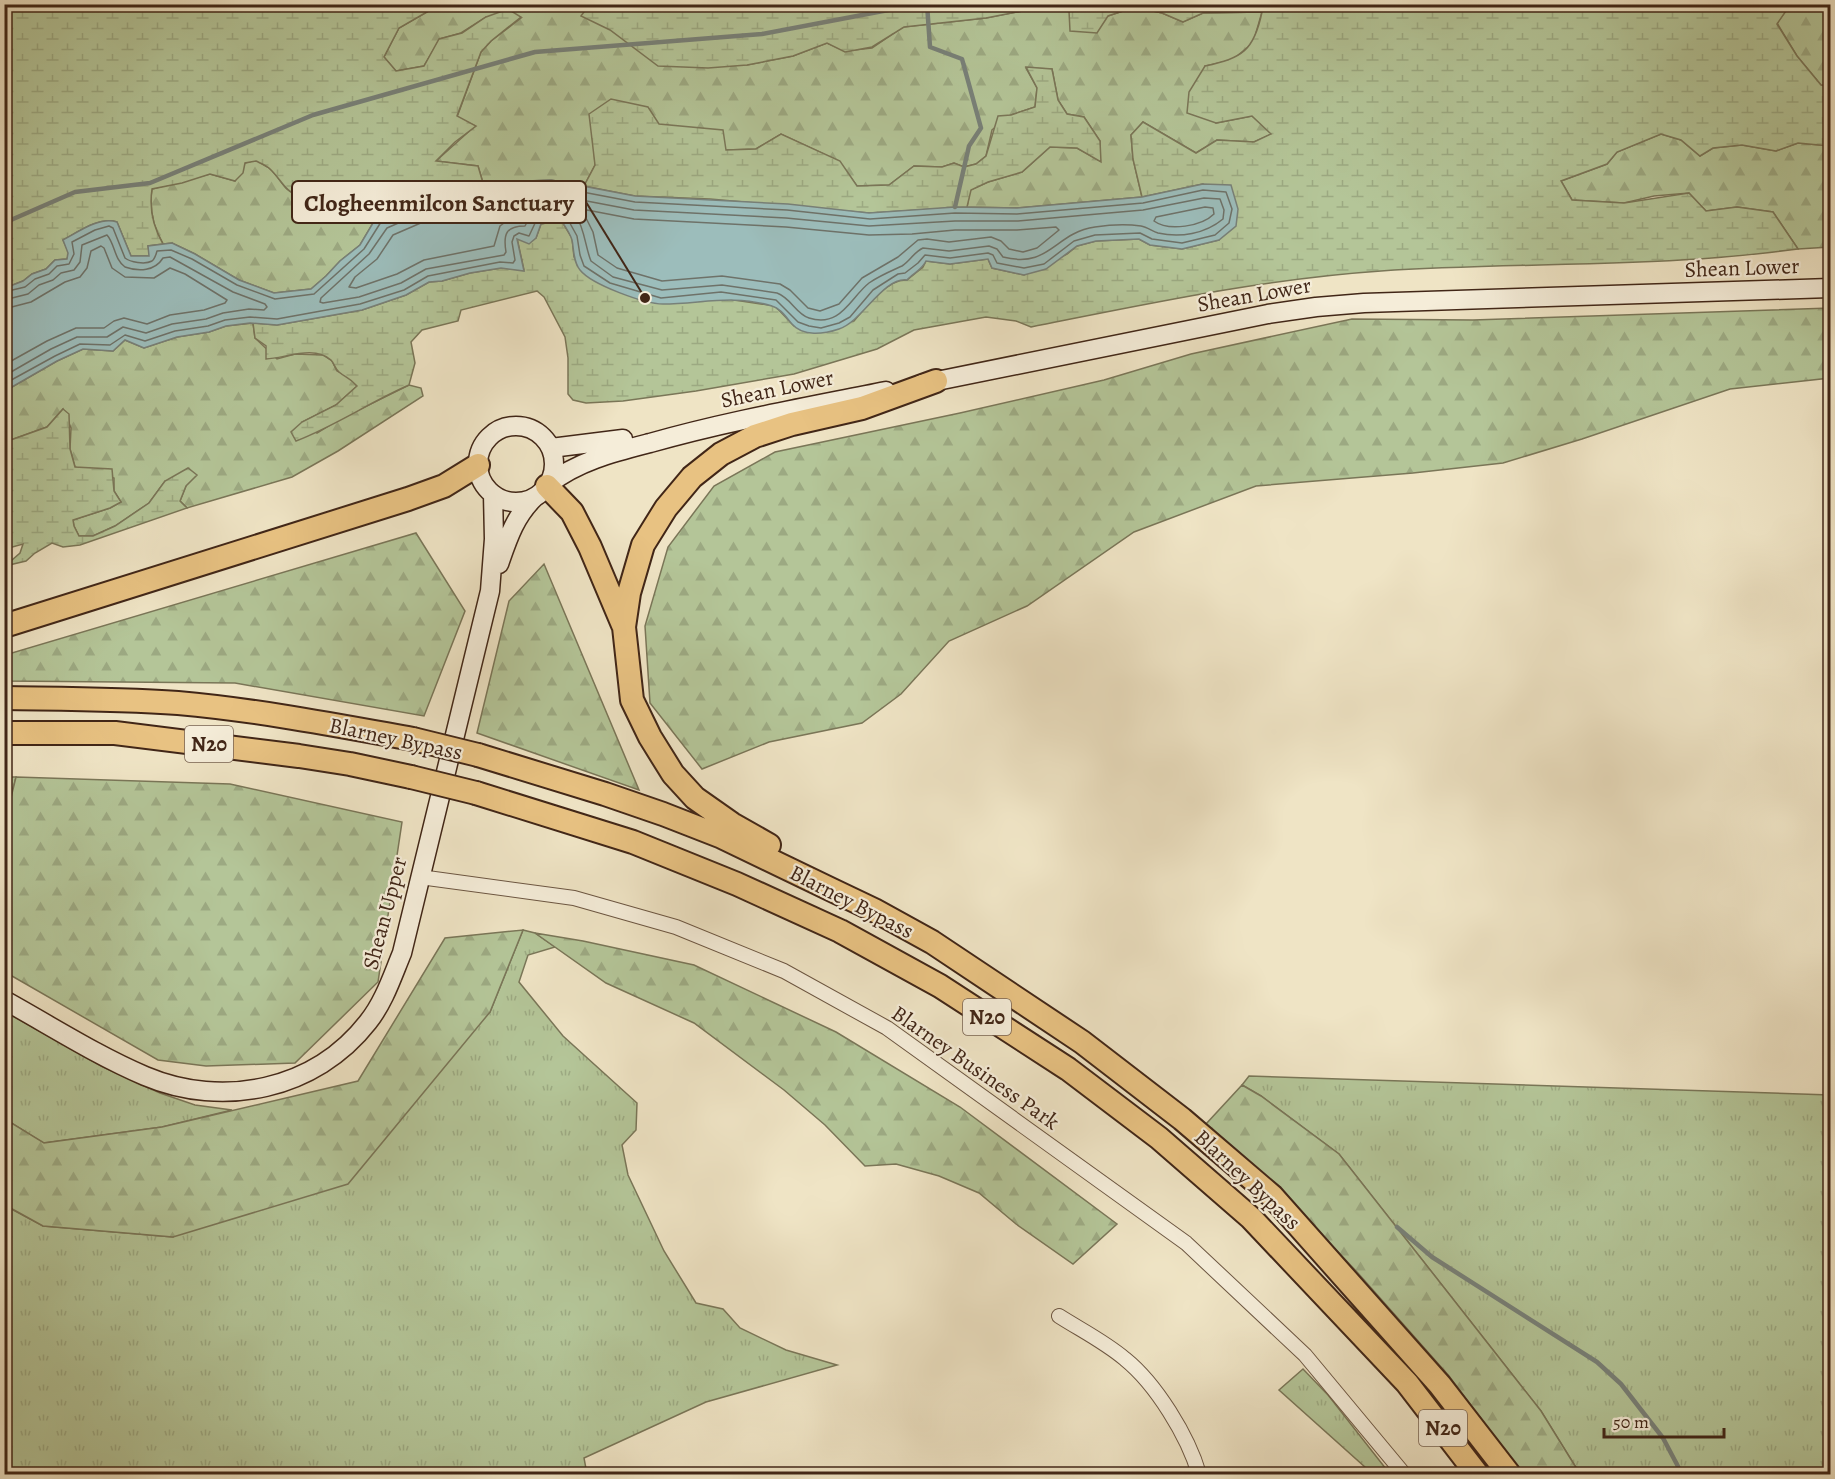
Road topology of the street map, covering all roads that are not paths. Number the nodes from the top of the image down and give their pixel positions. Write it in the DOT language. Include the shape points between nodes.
graph roads {
  1 [pos="1830,288"];
  2 [pos="936,381"];
  3 [pos="696,430"];
  4 [pos="551,448"];
  5 [pos="478,465"];
  6 [pos="545,488"];
  7 [pos="493,494"];
  8 [pos="490,591"];
  9 [pos="4,626"];
  10 [pos="624,627"];
  11 [pos="4,698"];
  12 [pos="4,733"];
  13 [pos="420,877"];
  14 [pos="932,942"];
  15 [pos="4,1000"];
  16 [pos="1059,1316"];
  17 [pos="1199,1474"];
  18 [pos="1404,1474"];
  19 [pos="1477,1474"];
  20 [pos="1509,1474"];
  1 -- 2 [label="main road, Shean Lower" via="1316,307"];
  2 -- 3 [label="main road, Shean Lower"];
  2 -- 10 [label="highway" via="862,408 755,436 721,454 692,477 643,545"];
  3 -- 4 [label="main road, Shean Lower"];
  3 -- 6 [label="main road, Shean Lower" via="596,458 556,477"];
  4 -- 5 [label="main road" via="532,429 512,426 491,435 484,443"];
  4 -- 6 [label="main road" via="554,466"];
  5 -- 7 [label="main road" via="485,486"];
  5 -- 9 [label="highway" via="444,486 408,500"];
  6 -- 7 [label="main road" via="528,500 516,502"];
  6 -- 8 [label="main road, Shean Upper" via="525,506 514,523"];
  6 -- 10 [label="highway" via="572,512"];
  7 -- 8 [label="main road, Shean Upper"];
  8 -- 13 [label="main road, Shean Upper"];
  10 -- 14 [label="highway" via="633,700 673,774 695,798 732,824 863,897"];
  11 -- 14 [label="highway, Blarney Bypass / N20, bridge" via="179,704 298,718 478,755 605,794 722,837"];
  12 -- 19 [label="highway, Blarney Bypass / N20, bridge" via="115,733 299,756 411,777 633,842 840,931 940,986 1068,1070 1159,1138 1251,1218 1407,1383"];
  13 -- 15 [label="main road, Shean Upper" via="402,953 387,992 368,1022 328,1060 285,1083 243,1092 192,1090 168,1084 103,1055"];
  13 -- 18 [label="street, Blarney Business Park" via="574,898 676,927 784,971 886,1028 1186,1243 1305,1355"];
  14 -- 20 [label="highway, Blarney Bypass / N20" via="1082,1042 1182,1119 1272,1196 1440,1385"];
  16 -- 17 [label="street" via="1125,1359 1150,1386 1174,1420"];
}
